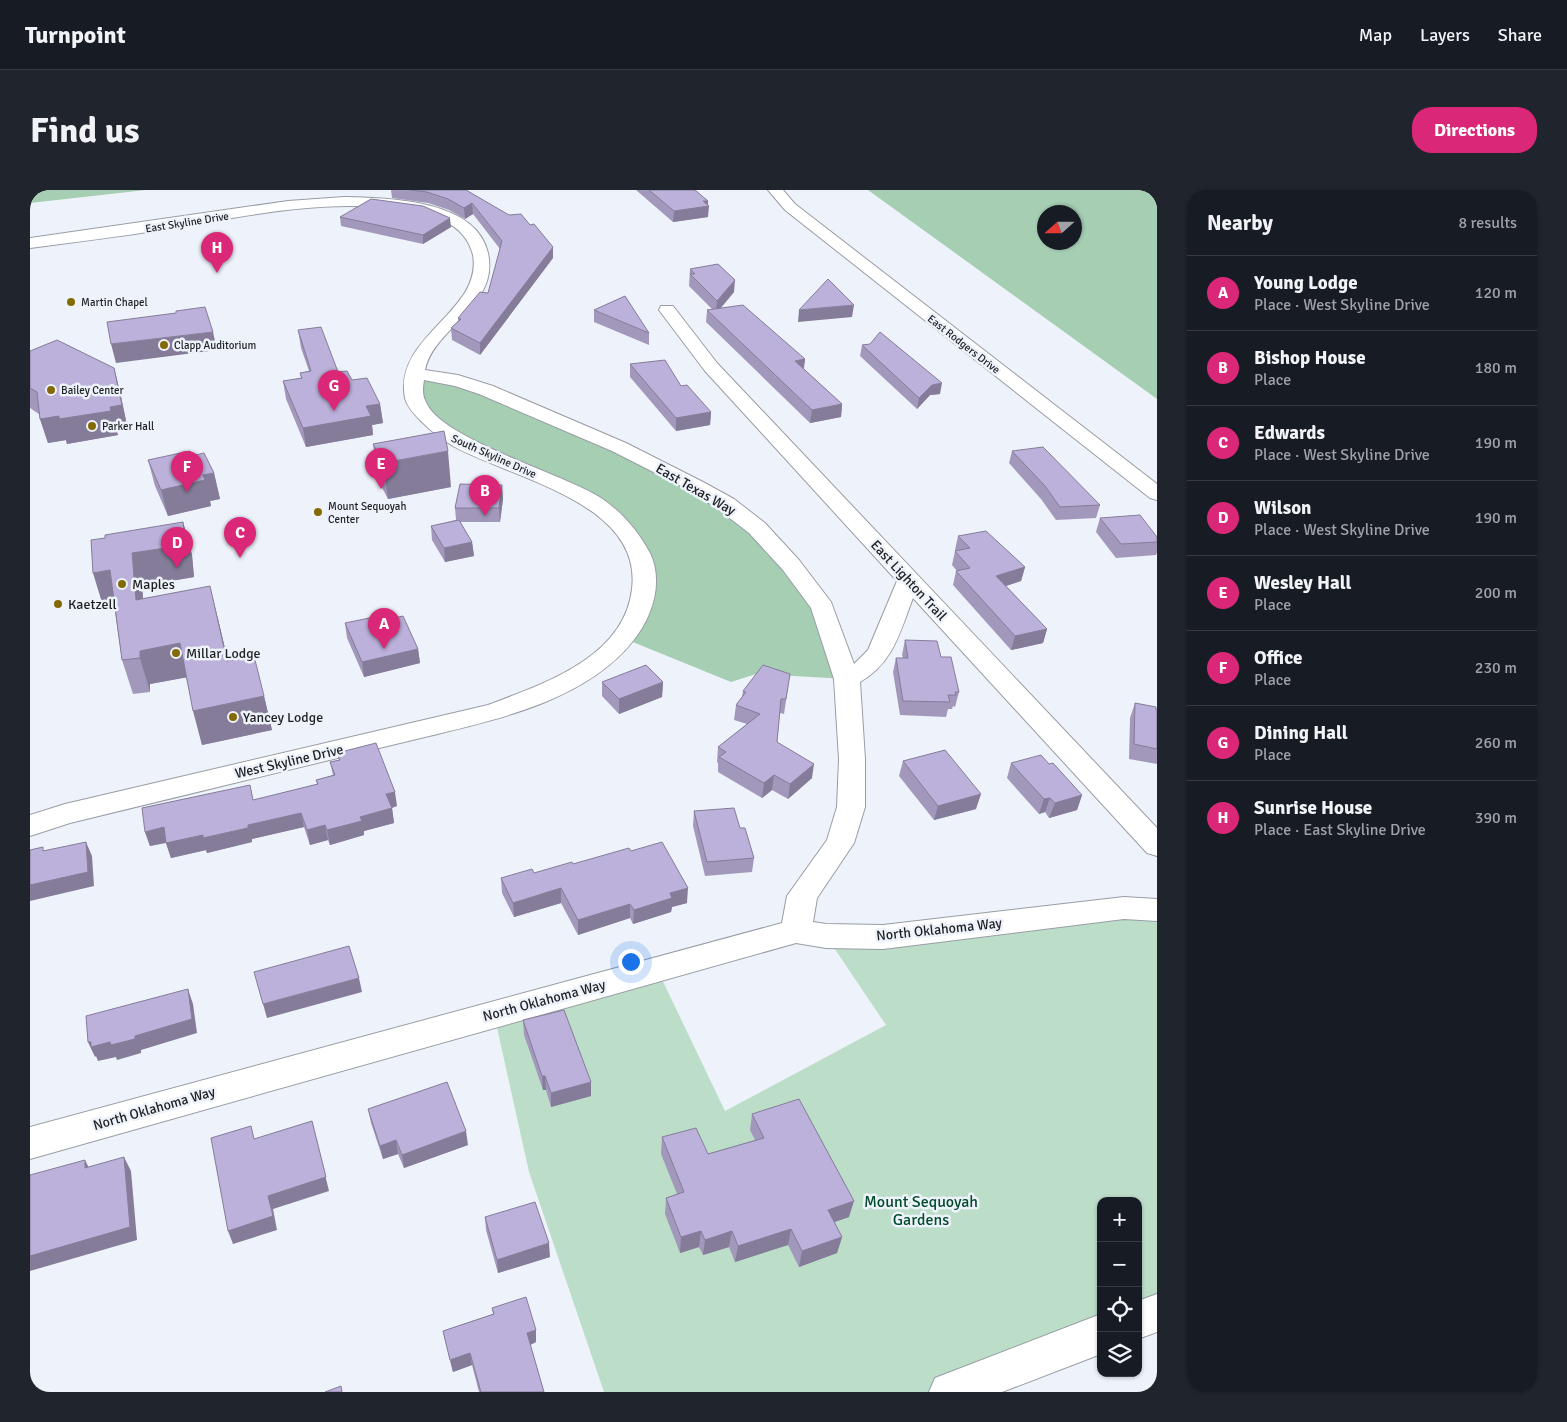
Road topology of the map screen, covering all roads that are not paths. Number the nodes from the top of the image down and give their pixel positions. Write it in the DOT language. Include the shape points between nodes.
graph roads {
  1 [pos="775,190"];
  2 [pos="344,202"];
  3 [pos="30,243"];
  4 [pos="667,310"];
  5 [pos="414,372"];
  6 [pos="1157,494"];
  7 [pos="908,580"];
  8 [pos="847,679"];
  9 [pos="547,690"];
  10 [pos="30,826"];
  11 [pos="1157,846"];
  12 [pos="1157,910"];
  13 [pos="796,931"];
  14 [pos="30,1143"];
  15 [pos="1157,1312"];
  16 [pos="1142,1318"];
  17 [pos="1097,1336"];
  18 [pos="949,1392"];
  1 -- 6 [label="street, East Rodgers Drive" via="790,207"];
  2 -- 3 [label="street, East Skyline Drive" via="290,206"];
  2 -- 5 [label="street, South Skyline Drive" via="390,203 445,216 473,235 480,251 483,267 480,282 427,347"];
  4 -- 7 [label="street, East Lighton Trail" via="706,361"];
  5 -- 8 [label="street, East Texas Way" via="486,390 619,446 726,504 757,528 792,565 823,608"];
  5 -- 9 [label="street, South Skyline Drive" via="414,398 444,433 596,504 633,539 644,566 644,595 634,623 612,652 584,672"];
  7 -- 8 [label="street" via="879,653"];
  7 -- 11 [label="street, East Lighton Trail"];
  8 -- 13 [label="street, East Texas Way" via="851,807 840,843 802,896"];
  9 -- 10 [label="street, West Skyline Drive" via="495,712 65,814"];
  12 -- 13 [label="street, North Oklahoma Way" via="1124,908 883,937 826,936"];
  13 -- 14 [label="street, North Oklahoma Way"];
  15 -- 16 [label="street"];
  17 -- 18 [label="street"];
}
